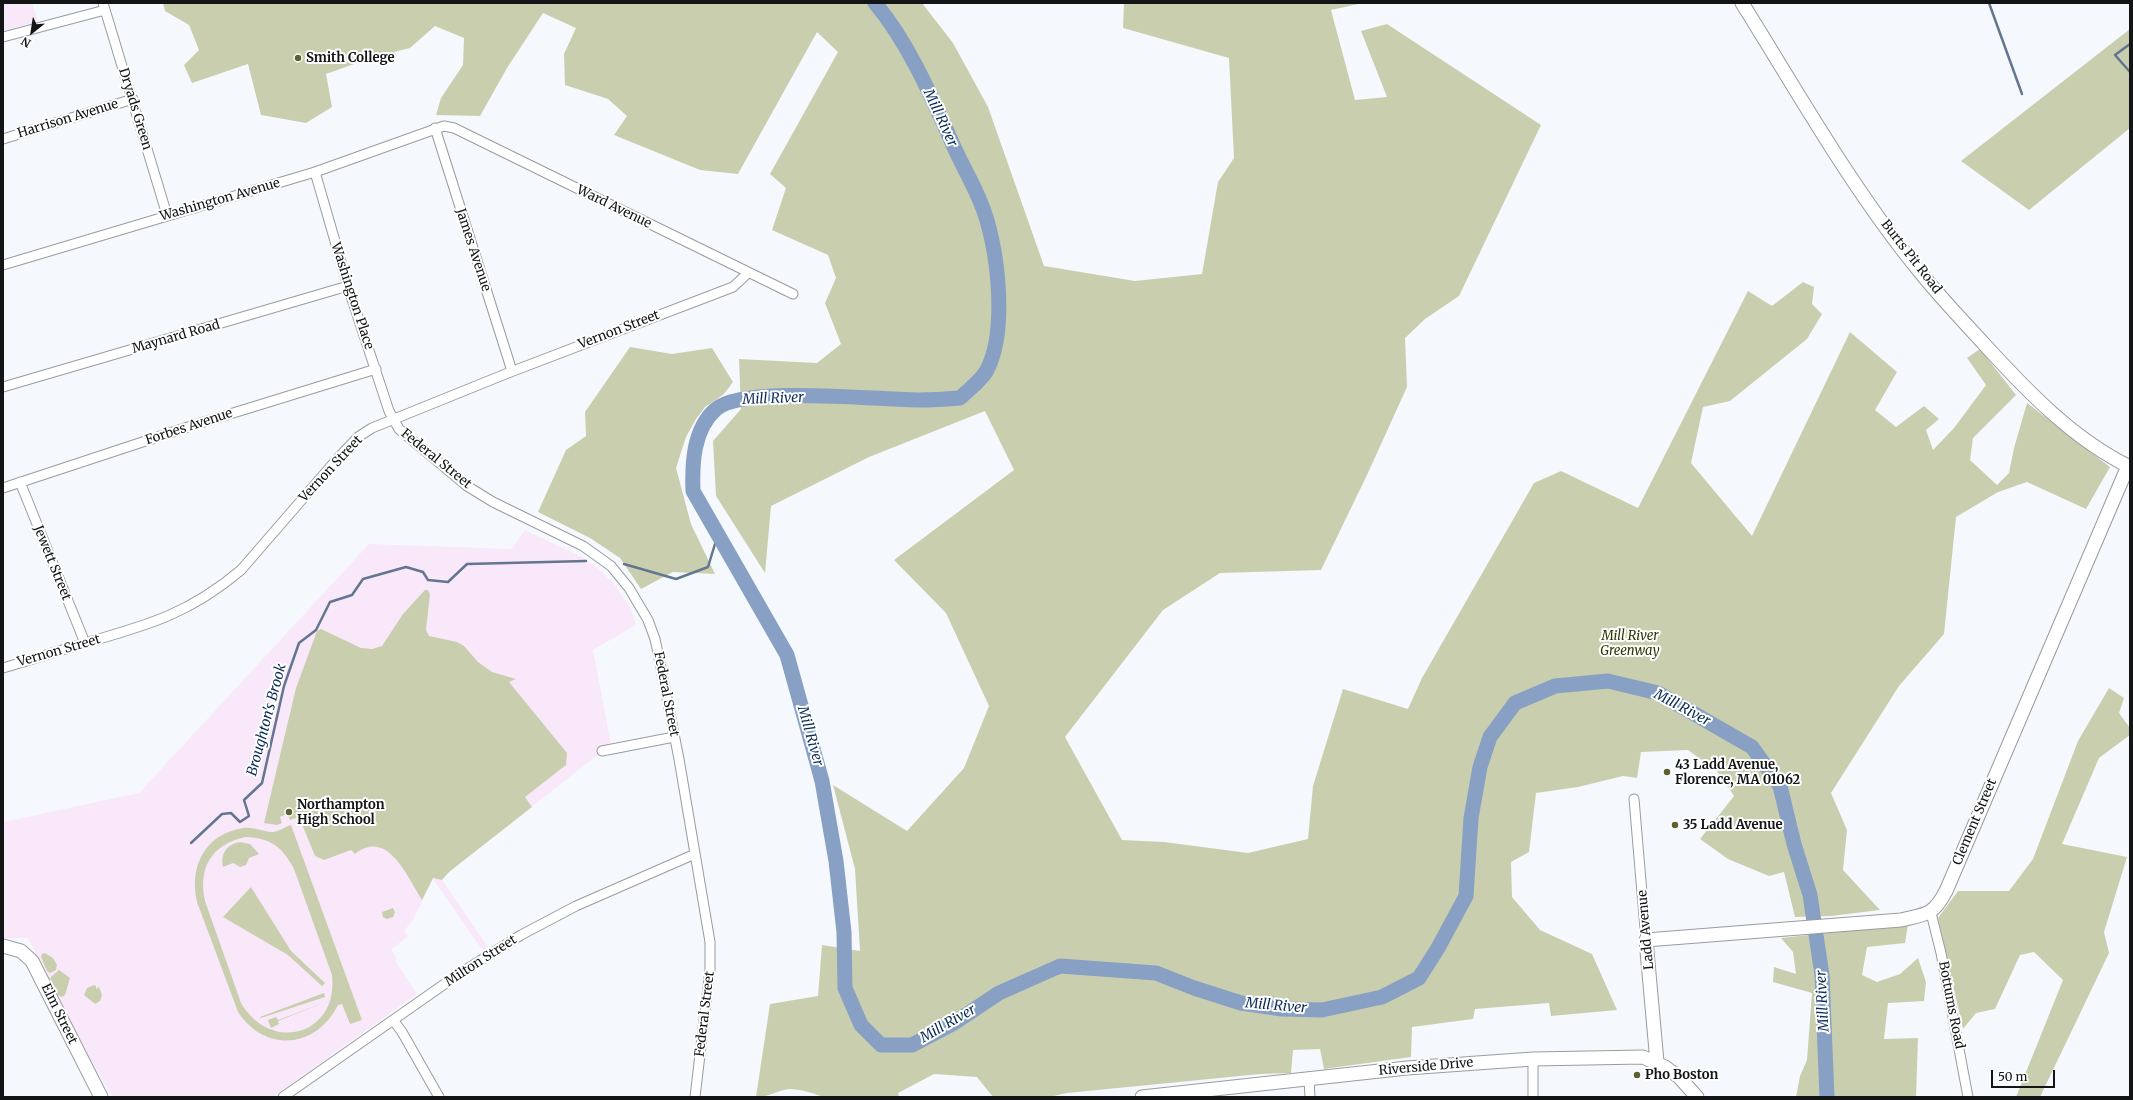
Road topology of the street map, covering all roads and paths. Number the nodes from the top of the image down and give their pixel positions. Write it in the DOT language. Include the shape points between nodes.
graph roads {
  1 [pos="1742,3"];
  2 [pos="104,6"];
  3 [pos="3,37"];
  4 [pos="133,99"];
  5 [pos="435,128"];
  6 [pos="3,139"];
  7 [pos="315,172"];
  8 [pos="168,215"];
  9 [pos="3,265"];
  10 [pos="748,273"];
  11 [pos="348,286"];
  12 [pos="793,294"];
  13 [pos="376,369"];
  14 [pos="512,371"];
  15 [pos="3,387"];
  16 [pos="392,419"];
  17 [pos="2129,466"];
  18 [pos="20,482"];
  19 [pos="3,488"];
  20 [pos="85,643"];
  21 [pos="3,668"];
  22 [pos="674,737"];
  23 [pos="602,751"];
  24 [pos="1634,799"];
  25 [pos="695,854"];
  26 [pos="1931,913"];
  27 [pos="1646,940"];
  28 [pos="3,946"];
  29 [pos="393,1020"];
  30 [pos="1533,1059"];
  31 [pos="1657,1062"];
  32 [pos="1309,1079"];
  33 [pos="101,1097"];
  34 [pos="284,1097"];
  35 [pos="439,1097"];
  36 [pos="695,1097"];
  37 [pos="1142,1097"];
  38 [pos="1310,1097"];
  39 [pos="1533,1097"];
  40 [pos="1697,1097"];
  41 [pos="1968,1097"];
  1 -- 17 [label="street, Burts Pit Road" via="1838,157 1884,225 1920,272 2029,392 2081,437"];
  2 -- 3 [label="street"];
  2 -- 4 [label="street, Dryads Green"];
  4 -- 6 [label="street, Harrison Avenue"];
  4 -- 8 [label="street, Dryads Green"];
  5 -- 7 [label="street, Washington Avenue"];
  5 -- 10 [label="street, Ward Avenue" via="454,128"];
  5 -- 14 [label="street, James Avenue"];
  7 -- 8 [label="street, Washington Avenue"];
  7 -- 11 [label="street, Washington Place"];
  8 -- 9 [label="street, Washington Avenue"];
  10 -- 12 [label="street, Ward Avenue"];
  10 -- 14 [label="street, Vernon Street" via="733,287"];
  11 -- 13 [label="street, Washington Place"];
  11 -- 15 [label="street, Maynard Road"];
  13 -- 16 [label="street, Washington Place"];
  13 -- 18 [label="street, Forbes Avenue"];
  14 -- 16 [label="street, Vernon Street"];
  16 -- 20 [label="street, Vernon Street" via="358,437 260,549 223,585 168,617 137,629"];
  16 -- 22 [label="street, Federal Street" via="399,429 467,486 493,502 583,546 603,559 620,576 648,620 655,639"];
  17 -- 26 [label="street, Clement Street" via="1946,891"];
  18 -- 19 [label="street, Forbes Avenue"];
  18 -- 20 [label="street, Jewett Street"];
  20 -- 21 [label="street, Vernon Street"];
  22 -- 23 [label="street"];
  22 -- 25 [label="street, Federal Street"];
  24 -- 27 [label="street, Ladd Avenue"];
  25 -- 29 [label="street, Milton Street" via="536,926 456,976"];
  25 -- 36 [label="street, Federal Street" via="709,924 711,957"];
  26 -- 27 [label="street" via="1901,920"];
  26 -- 41 [label="street, Bottums Road"];
  27 -- 31 [label="street, Ladd Avenue"];
  28 -- 33 [label="street, Elm Street" via="21,950 35,966"];
  29 -- 34 [label="street, Milton Street"];
  29 -- 35 [label="street"];
  30 -- 31 [label="street, Riverside Drive" via="1642,1057"];
  30 -- 32 [label="street, Riverside Drive" via="1407,1068"];
  30 -- 39 [label="street"];
  31 -- 40 [label="street, Riverside Drive" via="1679,1078"];
  32 -- 37 [label="street, Riverside Drive"];
  32 -- 38 [label="street"];
}
